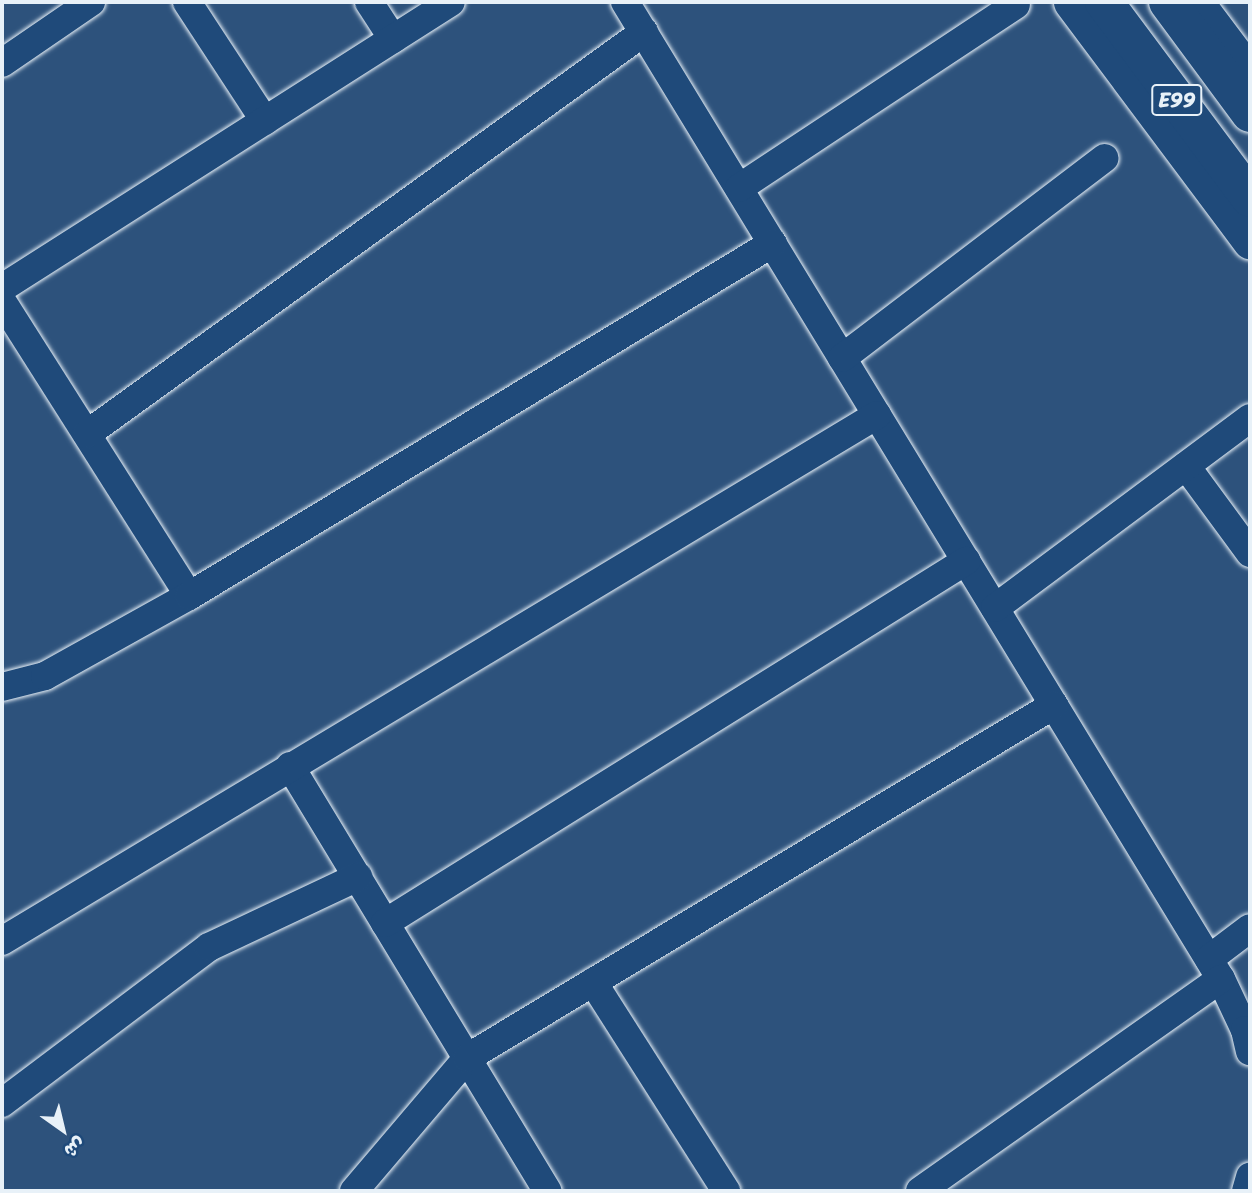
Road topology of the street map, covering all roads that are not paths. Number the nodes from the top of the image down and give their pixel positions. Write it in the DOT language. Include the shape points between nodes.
graph roads {
  1 [pos="91,2"];
  2 [pos="187,2"];
  3 [pos="369,2"];
  4 [pos="451,2"];
  5 [pos="625,2"];
  6 [pos="1071,2"];
  7 [pos="1104,2"];
  8 [pos="1168,2"];
  9 [pos="1196,2"];
  10 [pos="1016,5"];
  11 [pos="644,32"];
  12 [pos="393,39"];
  13 [pos="2,63"];
  14 [pos="1250,74"];
  15 [pos="1250,113"];
  16 [pos="265,121"];
  17 [pos="1105,158"];
  18 [pos="739,188"];
  19 [pos="1250,198"];
  20 [pos="1250,242"];
  21 [pos="773,243"];
  22 [pos="2,288"];
  23 [pos="2,301"];
  24 [pos="842,358"];
  25 [pos="877,415"];
  26 [pos="1250,418"];
  27 [pos="87,434"];
  28 [pos="1186,466"];
  29 [pos="1250,553"];
  30 [pos="966,561"];
  31 [pos="189,596"];
  32 [pos="995,608"];
  33 [pos="2,687"];
  34 [pos="1054,705"];
  35 [pos="290,766"];
  36 [pos="358,877"];
  37 [pos="385,923"];
  38 [pos="1250,928"];
  39 [pos="2,942"];
  40 [pos="1215,969"];
  41 [pos="593,982"];
  42 [pos="1250,1051"];
  43 [pos="467,1058"];
  44 [pos="2,1103"];
  45 [pos="1250,1177"];
  46 [pos="354,1191"];
  47 [pos="547,1191"];
  48 [pos="726,1191"];
  49 [pos="920,1191"];
  50 [pos="1246,1191"];
  1 -- 13 [label="street"];
  2 -- 16 [label="street"];
  3 -- 12 [label="street"];
  4 -- 12 [label="street"];
  5 -- 11 [label="street"];
  6 -- 20 [label="street"];
  7 -- 19 [label="highway, E99"];
  8 -- 15 [label="highway, E99"];
  9 -- 14 [label="street"];
  10 -- 18 [label="street"];
  11 -- 18 [label="street"];
  11 -- 27 [label="street"];
  12 -- 16 [label="street"];
  16 -- 22 [label="street"];
  17 -- 24 [label="street"];
  18 -- 21 [label="street"];
  21 -- 24 [label="street"];
  21 -- 31 [label="street"];
  23 -- 27 [label="street"];
  24 -- 25 [label="street"];
  25 -- 30 [label="street"];
  25 -- 35 [label="street"];
  26 -- 28 [label="street"];
  27 -- 31 [label="street"];
  28 -- 29 [label="street"];
  28 -- 32 [label="street"];
  30 -- 32 [label="street"];
  30 -- 37 [label="street"];
  31 -- 33 [label="street" via="45,676"];
  32 -- 34 [label="street"];
  34 -- 40 [label="street"];
  34 -- 41 [label="street"];
  35 -- 36 [label="street"];
  35 -- 39 [label="street"];
  36 -- 37 [label="street"];
  36 -- 44 [label="street" via="209,947"];
  37 -- 43 [label="street"];
  38 -- 40 [label="street"];
  40 -- 42 [label="street" via="1245,1030"];
  40 -- 49 [label="street"];
  41 -- 43 [label="street"];
  41 -- 48 [label="street"];
  43 -- 46 [label="street"];
  43 -- 47 [label="street"];
  45 -- 50 [label="street"];
}
